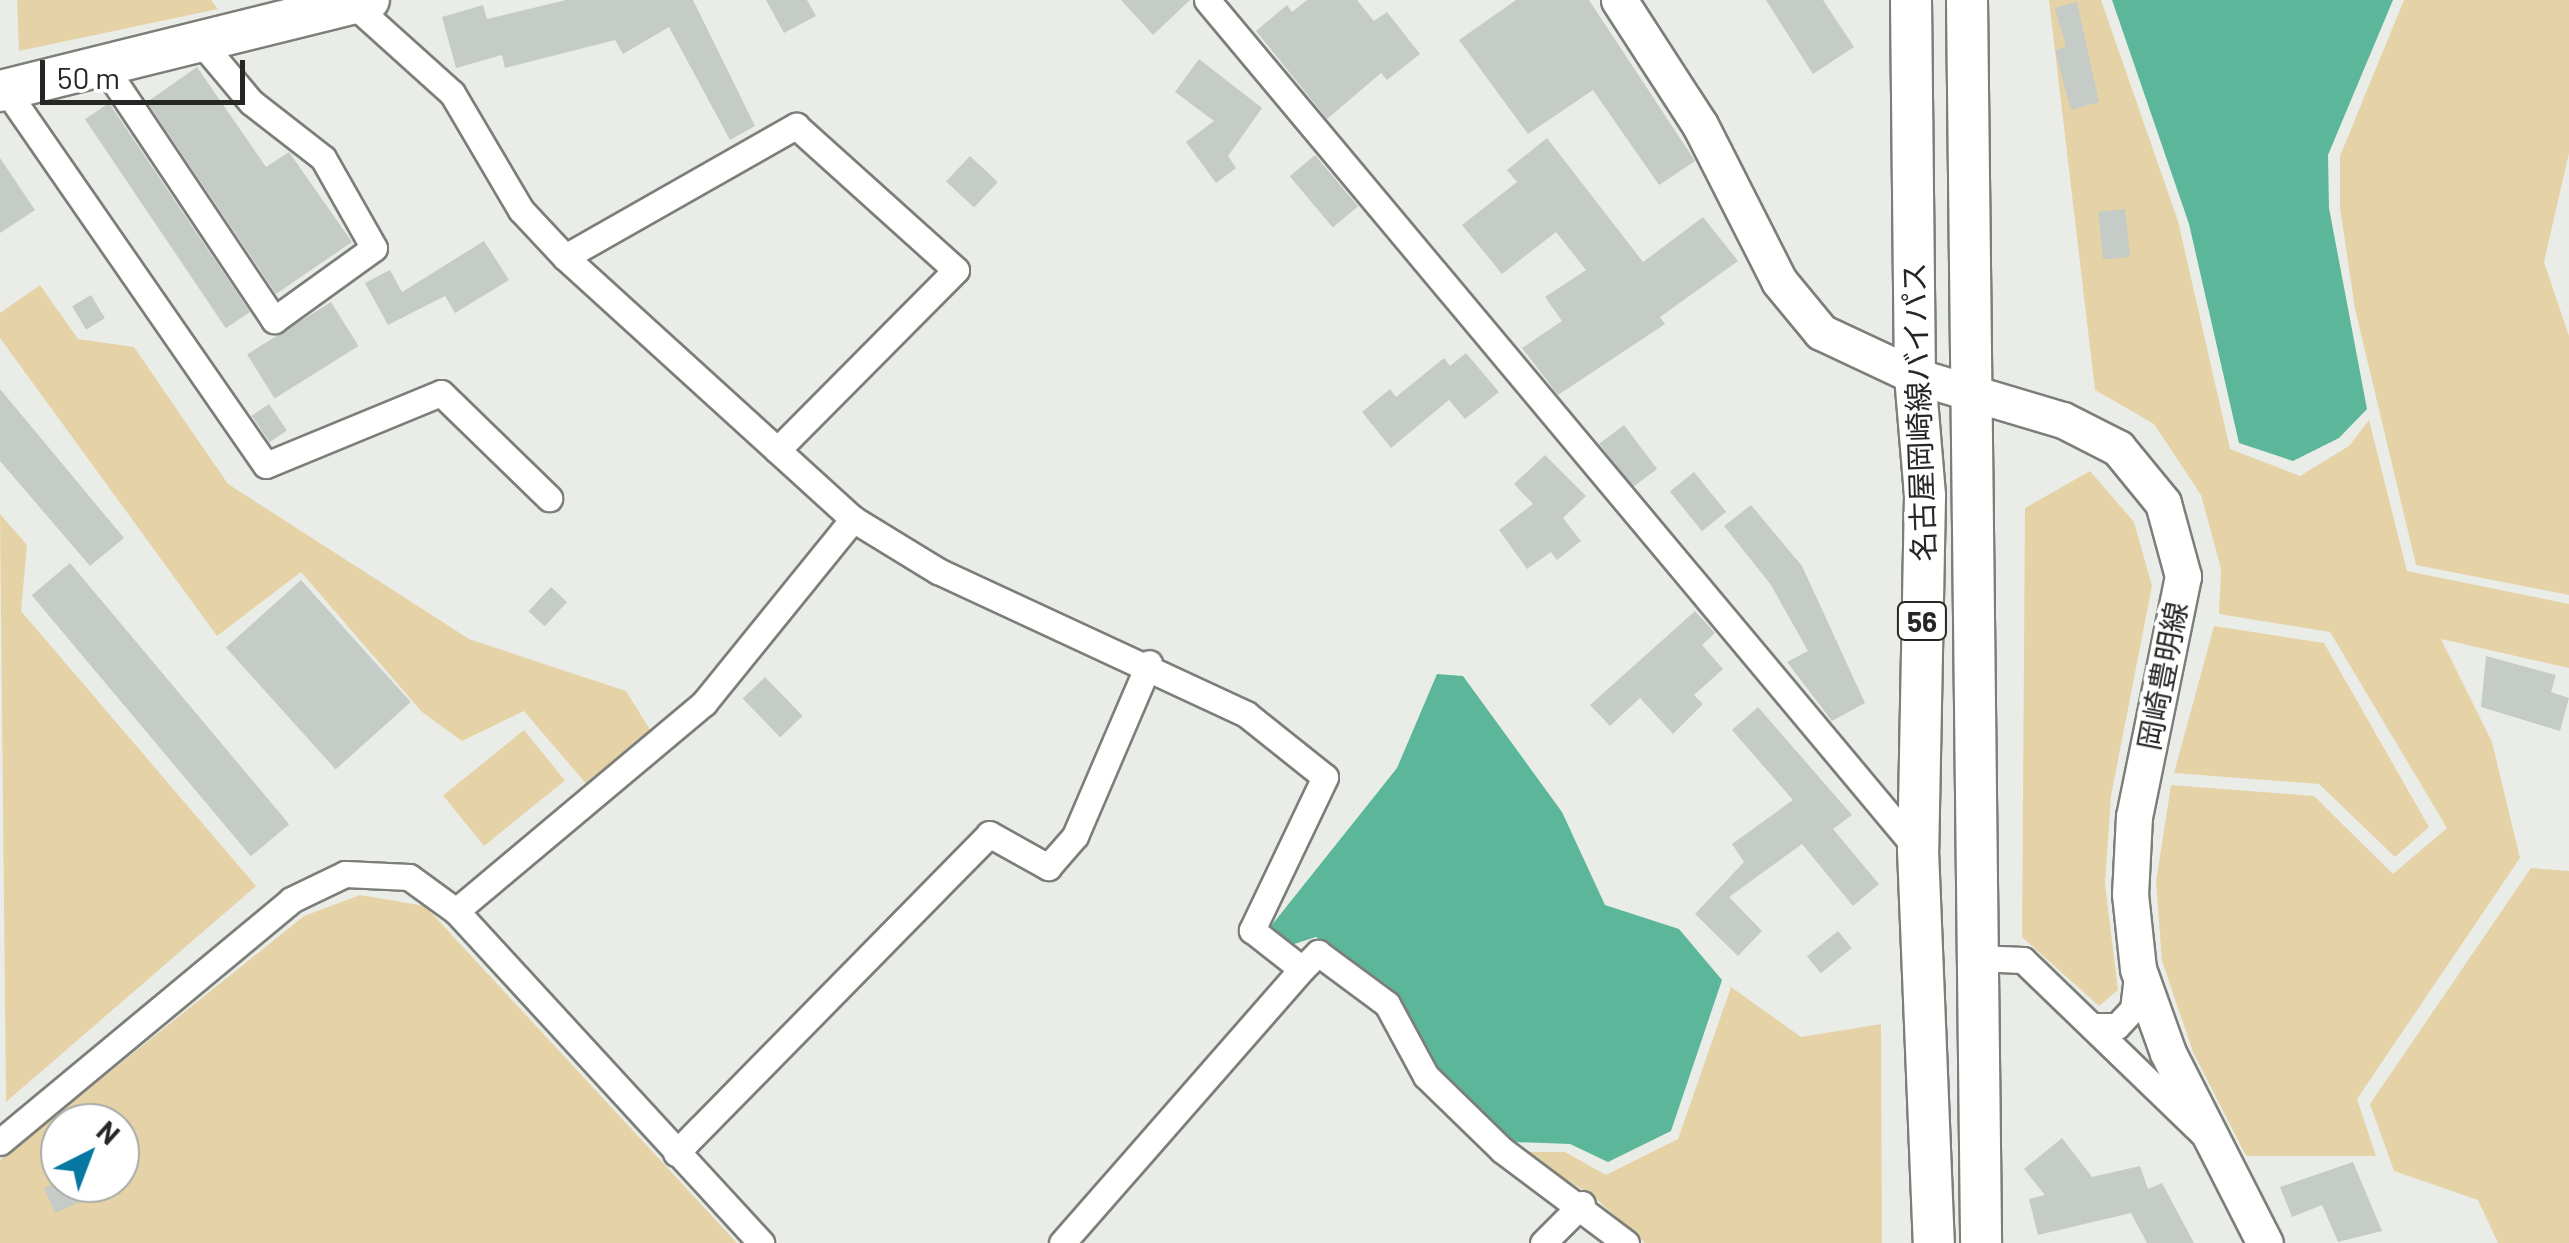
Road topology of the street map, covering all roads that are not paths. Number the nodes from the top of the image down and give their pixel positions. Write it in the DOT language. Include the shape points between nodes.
graph roads {
  1 [pos="1207,0"];
  2 [pos="1619,0"];
  3 [pos="1911,0"];
  4 [pos="1968,0"];
  5 [pos="361,2"];
  6 [pos="289,9"];
  7 [pos="200,41"];
  8 [pos="104,66"];
  9 [pos="3,90"];
  10 [pos="565,256"];
  11 [pos="1915,376"];
  12 [pos="1970,390"];
  13 [pos="777,450"];
  14 [pos="549,498"];
  15 [pos="853,519"];
  16 [pos="1149,662"];
  17 [pos="1918,850"];
  18 [pos="456,911"];
  19 [pos="1976,958"];
  20 [pos="1302,969"];
  21 [pos="2138,969"];
  22 [pos="2093,1026"];
  23 [pos="3,1131"];
  24 [pos="2211,1142"];
  25 [pos="676,1154"];
  26 [pos="1582,1204"];
  27 [pos="762,1243"];
  28 [pos="1062,1243"];
  29 [pos="1543,1243"];
  30 [pos="1626,1243"];
  31 [pos="1934,1243"];
  32 [pos="1982,1243"];
  33 [pos="2265,1243"];
  1 -- 17 [label="street"];
  2 -- 11 [label="main road, 岡崎豊明線" via="1700,125 1779,280 1821,332"];
  3 -- 11 [label="main road, 名古屋岡崎線バイパス / 56"];
  4 -- 12 [label="main road, 名古屋岡崎線バイパス / 56"];
  5 -- 6 [label="main road"];
  5 -- 10 [label="street" via="452,93 521,210"];
  6 -- 7 [label="main road"];
  7 -- 8 [label="main road"];
  7 -- 8 [label="street" via="251,102 323,158 374,248 274,320"];
  8 -- 9 [label="main road"];
  9 -- 14 [label="street" via="266,465 441,393"];
  10 -- 13 [label="street"];
  10 -- 13 [label="street" via="796,126 956,270"];
  11 -- 12 [label="main road, 岡崎豊明線"];
  11 -- 17 [label="main road, 名古屋岡崎線バイパス / 56" via="1925,496"];
  12 -- 19 [label="main road, 名古屋岡崎線バイパス / 56"];
  12 -- 21 [label="main road, 岡崎豊明線" via="2064,420 2118,448 2163,503 2183,576 2134,816 2130,894"];
  13 -- 15 [label="street"];
  15 -- 16 [label="street" via="938,571"];
  15 -- 18 [label="street" via="704,703"];
  16 -- 20 [label="street" via="1246,714 1324,777 1252,930"];
  16 -- 25 [label="street" via="1075,836 1048,867 989,834"];
  17 -- 31 [label="main road, 名古屋岡崎線バイパス / 56"];
  18 -- 23 [label="street" via="409,878 345,874 292,900"];
  18 -- 25 [label="street"];
  19 -- 22 [label="street" via="2023,960"];
  19 -- 32 [label="main road, 名古屋岡崎線バイパス / 56"];
  20 -- 26 [label="street" via="1318,953 1386,1004 1426,1076 1502,1150"];
  20 -- 28 [label="street"];
  21 -- 22 [label="street" via="2133,1009 2117,1026"];
  21 -- 24 [label="main road, 岡崎豊明線"];
  22 -- 24 [label="street"];
  24 -- 33 [label="main road, 岡崎豊明線"];
  25 -- 27 [label="street"];
  26 -- 29 [label="street"];
  26 -- 30 [label="street"];
}
